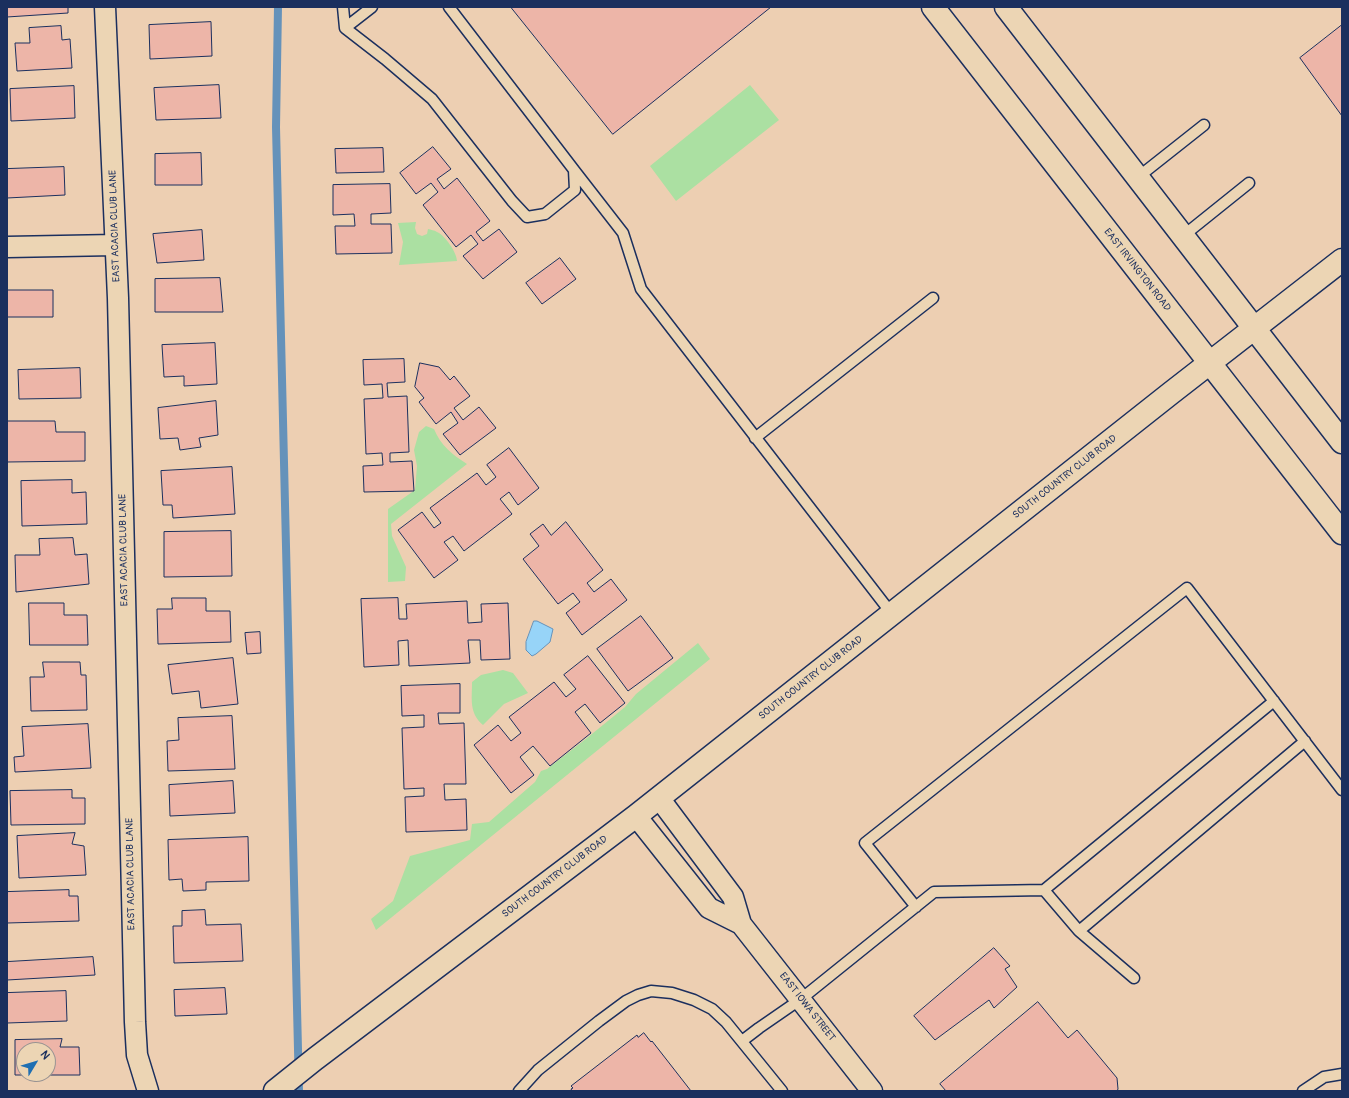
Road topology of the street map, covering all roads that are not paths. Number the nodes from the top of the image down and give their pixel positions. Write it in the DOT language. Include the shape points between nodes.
graph roads {
  1 [pos="105,7"];
  2 [pos="344,7"];
  3 [pos="372,7"];
  4 [pos="449,7"];
  5 [pos="933,7"];
  6 [pos="1006,7"];
  7 [pos="345,28"];
  8 [pos="1204,125"];
  9 [pos="574,170"];
  10 [pos="1137,178"];
  11 [pos="1249,183"];
  12 [pos="1183,236"];
  13 [pos="115,245"];
  14 [pos="7,247"];
  15 [pos="1342,260"];
  16 [pos="933,298"];
  17 [pos="1255,329"];
  18 [pos="1210,363"];
  19 [pos="755,438"];
  20 [pos="1342,442"];
  21 [pos="1342,533"];
  22 [pos="892,614"];
  23 [pos="1274,701"];
  24 [pos="1305,741"];
  25 [pos="1342,790"];
  26 [pos="658,798"];
  27 [pos="636,816"];
  28 [pos="1044,890"];
  29 [pos="916,907"];
  30 [pos="741,924"];
  31 [pos="1079,931"];
  32 [pos="1134,978"];
  33 [pos="801,999"];
  34 [pos="742,1041"];
  35 [pos="1342,1074"];
  36 [pos="278,1089"];
  37 [pos="148,1091"];
  38 [pos="519,1091"];
  39 [pos="782,1091"];
  40 [pos="872,1091"];
  41 [pos="1303,1091"];
  1 -- 13 [label="street, EAST ACACIA CLUB LANE"];
  2 -- 7 [label="lane"];
  3 -- 7 [label="lane"];
  4 -- 9 [label="lane"];
  5 -- 18 [label="street, EAST IRVINGTON ROAD"];
  6 -- 10 [label="street"];
  7 -- 9 [label="lane" via="432,99 527,217 545,214 575,190"];
  8 -- 10 [label="lane"];
  9 -- 19 [label="lane" via="623,233 641,289"];
  10 -- 12 [label="street"];
  11 -- 12 [label="lane"];
  12 -- 17 [label="street"];
  13 -- 14 [label="street"];
  13 -- 37 [label="street, EAST ACACIA CLUB LANE" via="135,1022 137,1055"];
  15 -- 17 [label="street, SOUTH COUNTRY CLUB ROAD"];
  16 -- 19 [label="lane"];
  17 -- 18 [label="street, SOUTH COUNTRY CLUB ROAD"];
  17 -- 20 [label="street"];
  18 -- 21 [label="street, EAST IRVINGTON ROAD"];
  18 -- 22 [label="street, SOUTH COUNTRY CLUB ROAD"];
  19 -- 22 [label="lane"];
  22 -- 26 [label="street, SOUTH COUNTRY CLUB ROAD"];
  23 -- 24 [label="lane"];
  23 -- 28 [label="lane"];
  23 -- 29 [label="lane" via="1187,588 865,843"];
  24 -- 25 [label="lane"];
  24 -- 31 [label="lane"];
  26 -- 27 [label="street, SOUTH COUNTRY CLUB ROAD"];
  26 -- 30 [label="street, EAST IOWA STREET" via="733,897"];
  27 -- 30 [label="street, EAST IOWA STREET" via="709,908"];
  27 -- 36 [label="street, SOUTH COUNTRY CLUB ROAD"];
  28 -- 29 [label="lane" via="934,892"];
  28 -- 31 [label="lane"];
  29 -- 33 [label="lane"];
  30 -- 33 [label="street, EAST IOWA STREET"];
  31 -- 32 [label="lane"];
  33 -- 34 [label="lane"];
  33 -- 40 [label="street, EAST IOWA STREET"];
  34 -- 38 [label="lane" via="712,1009 672,993 651,991 638,994 599,1021 538,1070"];
  34 -- 39 [label="lane"];
  35 -- 41 [label="lane" via="1324,1076"];
}
